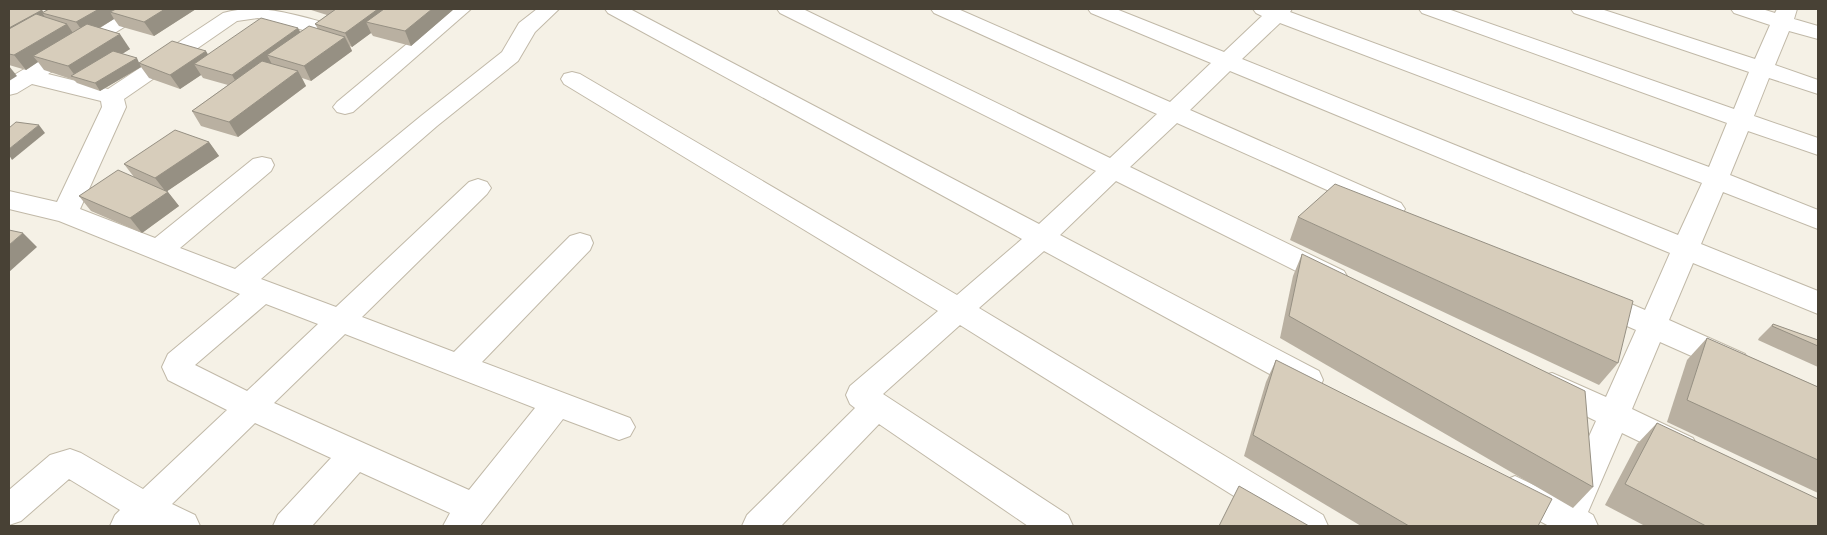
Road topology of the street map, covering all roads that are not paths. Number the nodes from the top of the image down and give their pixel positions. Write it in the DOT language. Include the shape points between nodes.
graph roads {
  1 [pos="140,9"];
  2 [pos="460,9"];
  3 [pos="549,9"];
  4 [pos="615,9"];
  5 [pos="788,9"];
  6 [pos="941,9"];
  7 [pos="1098,9"];
  8 [pos="1429,9"];
  9 [pos="1581,9"];
  10 [pos="1741,9"];
  11 [pos="1274,10"];
  12 [pos="1784,15"];
  13 [pos="1818,33"];
  14 [pos="302,46"];
  15 [pos="1227,61"];
  16 [pos="1762,69"];
  17 [pos="29,76"];
  18 [pos="572,78"];
  19 [pos="1818,87"];
  20 [pos="9,88"];
  21 [pos="113,102"];
  22 [pos="345,107"];
  23 [pos="1174,111"];
  24 [pos="1741,119"];
  25 [pos="1818,147"];
  26 [pos="262,165"];
  27 [pos="1113,170"];
  28 [pos="1716,179"];
  29 [pos="478,188"];
  30 [pos="9,200"];
  31 [pos="100,201"];
  32 [pos="71,215"];
  33 [pos="1418,220"];
  34 [pos="1818,220"];
  35 [pos="1042,238"];
  36 [pos="580,243"];
  37 [pos="1684,249"];
  38 [pos="159,250"];
  39 [pos="250,287"];
  40 [pos="1354,288"];
  41 [pos="1571,288"];
  42 [pos="1818,304"];
  43 [pos="959,310"];
  44 [pos="340,321"];
  45 [pos="1652,325"];
  46 [pos="459,366"];
  47 [pos="1757,372"];
  48 [pos="1533,376"];
  49 [pos="1332,393"];
  50 [pos="557,403"];
  51 [pos="877,406"];
  52 [pos="251,407"];
  53 [pos="1613,415"];
  54 [pos="619,427"];
  55 [pos="356,454"];
  56 [pos="1702,458"];
  57 [pos="1490,477"];
  58 [pos="9,510"];
  59 [pos="136,517"];
  60 [pos="467,517"];
  61 [pos="1572,524"];
  62 [pos="183,526"];
  63 [pos="290,526"];
  64 [pos="759,526"];
  65 [pos="1056,526"];
  66 [pos="1311,526"];
  1 -- 17 [label="street"];
  2 -- 22 [label="street"];
  3 -- 39 [label="street" via="527,28 510,56 429,121"];
  4 -- 35 [label="street"];
  5 -- 27 [label="street"];
  6 -- 23 [label="street"];
  7 -- 15 [label="street"];
  8 -- 24 [label="street"];
  9 -- 16 [label="street"];
  10 -- 12 [label="street"];
  11 -- 15 [label="street"];
  11 -- 28 [label="street"];
  12 -- 13 [label="street"];
  12 -- 16 [label="street"];
  14 -- 21 [label="street" via="333,25 258,12 230,17"];
  15 -- 23 [label="street"];
  15 -- 37 [label="street"];
  16 -- 19 [label="street"];
  16 -- 24 [label="street"];
  17 -- 20 [label="street"];
  17 -- 21 [label="street"];
  18 -- 43 [label="street"];
  21 -- 32 [label="street"];
  23 -- 27 [label="street"];
  23 -- 33 [label="street"];
  24 -- 25 [label="street"];
  24 -- 28 [label="street"];
  26 -- 38 [label="street"];
  27 -- 35 [label="street"];
  27 -- 40 [label="street"];
  28 -- 34 [label="street"];
  28 -- 37 [label="street"];
  29 -- 44 [label="street"];
  30 -- 32 [label="street"];
  31 -- 32 [label="street"];
  32 -- 38 [label="street"];
  35 -- 43 [label="street"];
  35 -- 49 [label="street"];
  36 -- 46 [label="street"];
  37 -- 42 [label="street"];
  37 -- 45 [label="street"];
  38 -- 39 [label="street"];
  39 -- 44 [label="street"];
  39 -- 52 [label="street" via="177,367 179,371"];
  41 -- 45 [label="street"];
  43 -- 51 [label="street" via="861,396"];
  43 -- 66 [label="street"];
  44 -- 46 [label="street"];
  44 -- 52 [label="street"];
  45 -- 47 [label="street"];
  45 -- 53 [label="street"];
  46 -- 50 [label="street"];
  48 -- 53 [label="street"];
  50 -- 54 [label="street"];
  50 -- 60 [label="street"];
  51 -- 64 [label="street"];
  51 -- 65 [label="street"];
  52 -- 55 [label="street"];
  52 -- 59 [label="street"];
  53 -- 56 [label="street"];
  53 -- 61 [label="street"];
  55 -- 60 [label="street"];
  55 -- 63 [label="street"];
  57 -- 61 [label="street"];
  58 -- 59 [label="street" via="62,465 70,463"];
  59 -- 62 [label="street"];
}
